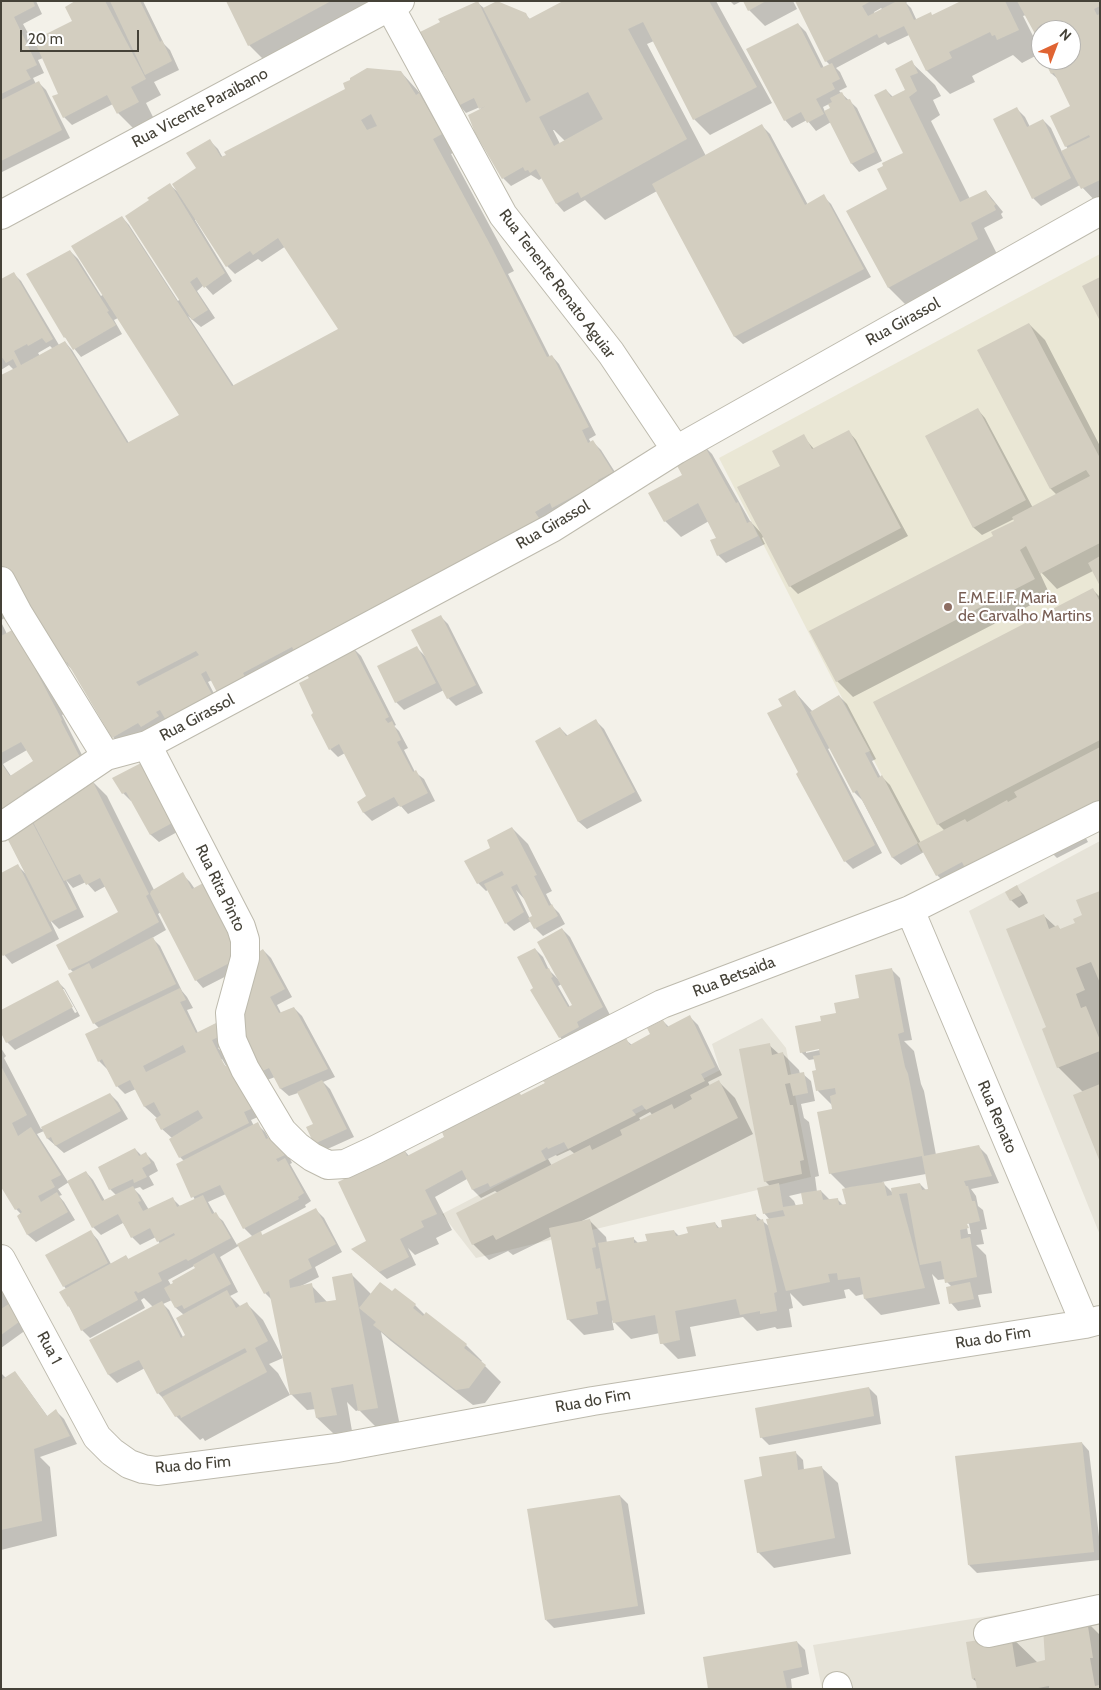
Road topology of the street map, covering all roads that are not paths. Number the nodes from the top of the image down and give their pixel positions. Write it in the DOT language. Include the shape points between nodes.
graph roads {
  1 [pos="395,4"];
  2 [pos="1100,211"];
  3 [pos="1,215"];
  4 [pos="676,450"];
  5 [pos="1,581"];
  6 [pos="148,745"];
  7 [pos="106,756"];
  8 [pos="1100,815"];
  9 [pos="1,826"];
  10 [pos="910,910"];
  11 [pos="374,1150"];
  12 [pos="1,1259"];
  13 [pos="1092,1322"];
  14 [pos="97,1436"];
  15 [pos="1100,1609"];
  16 [pos="988,1633"];
  1 -- 3 [label="street, Rua Vicente Paraibano"];
  1 -- 4 [label="street, Rua Tenente Renato Aguiar" via="503,215 611,353"];
  2 -- 4 [label="street, Rua Girassol"];
  4 -- 6 [label="street, Rua Girassol" via="552,528"];
  5 -- 7 [label="street"];
  6 -- 7 [label="street, Rua Girassol"];
  6 -- 11 [label="street, Rua Rita Pinto" via="245,940 245,958 230,1013 232,1040 245,1069 282,1131 312,1157 328,1165 345,1164"];
  7 -- 9 [label="street, Rua Girassol"];
  8 -- 10 [label="street, Rua Betsaida"];
  10 -- 11 [label="street, Rua Betsaida" via="662,1004"];
  10 -- 13 [label="street, Rua Renato"];
  12 -- 14 [label="street, Rua 1"];
  13 -- 14 [label="street, Rua do Fim" via="593,1401 336,1448 218,1464 143,1469 112,1452"];
  15 -- 16 [label="street"];
}
